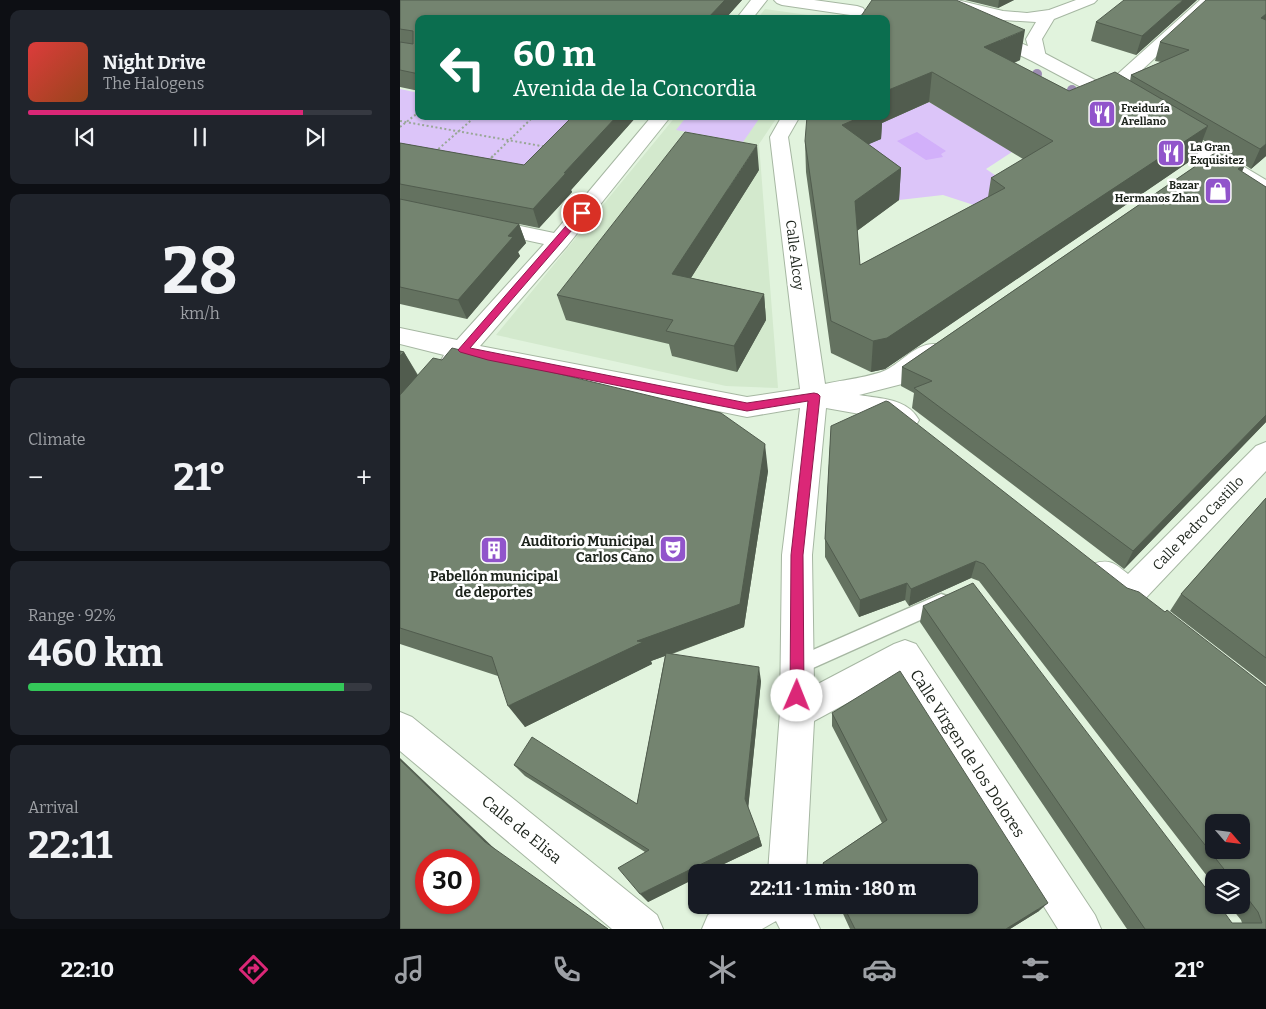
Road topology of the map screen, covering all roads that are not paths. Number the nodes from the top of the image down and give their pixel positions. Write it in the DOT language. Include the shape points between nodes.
graph roads {
  1 [pos="759,0"];
  2 [pos="782,0"];
  3 [pos="1089,0"];
  4 [pos="1209,0"];
  5 [pos="948,6"];
  6 [pos="858,10"];
  7 [pos="747,15"];
  8 [pos="1048,15"];
  9 [pos="1038,56"];
  10 [pos="1107,93"];
  11 [pos="1134,109"];
  12 [pos="659,120"];
  13 [pos="789,120"];
  14 [pos="1158,124"];
  15 [pos="1264,184"];
  16 [pos="464,221"];
  17 [pos="559,240"];
  18 [pos="400,336"];
  19 [pos="950,339"];
  20 [pos="463,350"];
  21 [pos="438,379"];
  22 [pos="814,396"];
  23 [pos="926,435"];
  24 [pos="1266,453"];
  25 [pos="1083,557"];
  26 [pos="955,596"];
  27 [pos="797,666"];
  28 [pos="797,712"];
  29 [pos="400,729"];
  30 [pos="788,864"];
  31 [pos="750,914"];
  32 [pos="793,914"];
  33 [pos="643,929"];
  34 [pos="722,929"];
  35 [pos="800,929"];
  36 [pos="1081,929"];
  1 -- 7 [label="street"];
  2 -- 6 [label="street"];
  3 -- 8 [label="street"];
  4 -- 10 [label="street"];
  5 -- 8 [label="street" via="994,14"];
  5 -- 9 [label="street"];
  5 -- 9 [label="street" via="971,26"];
  8 -- 9 [label="street" via="1034,39"];
  9 -- 10 [label="street"];
  10 -- 11 [label="street"];
  12 -- 17 [label="street"];
  13 -- 22 [label="street, Calle Alcoy" via="778,137"];
  14 -- 15 [label="street" via="1205,163"];
  16 -- 17 [label="street"];
  17 -- 20 [label="street"];
  18 -- 20 [label="street"];
  19 -- 22 [label="street" via="893,378"];
  20 -- 21 [label="street"];
  20 -- 22 [label="street" via="747,407"];
  22 -- 23 [label="street" via="895,411"];
  22 -- 27 [label="street, Calle Alcoy" via="797,555"];
  24 -- 25 [label="street, Calle Pedro Castillo" via="1138,599"];
  26 -- 27 [label="lane"];
  27 -- 28 [label="street, Calle Alcoy"];
  28 -- 30 [label="street, Calle Alcoy"];
  28 -- 36 [label="street, Calle Virgen de los Dolores" via="906,655"];
  29 -- 33 [label="street, Calle de Elisa"];
  31 -- 34 [label="street"];
  32 -- 35 [label="street"];
}
